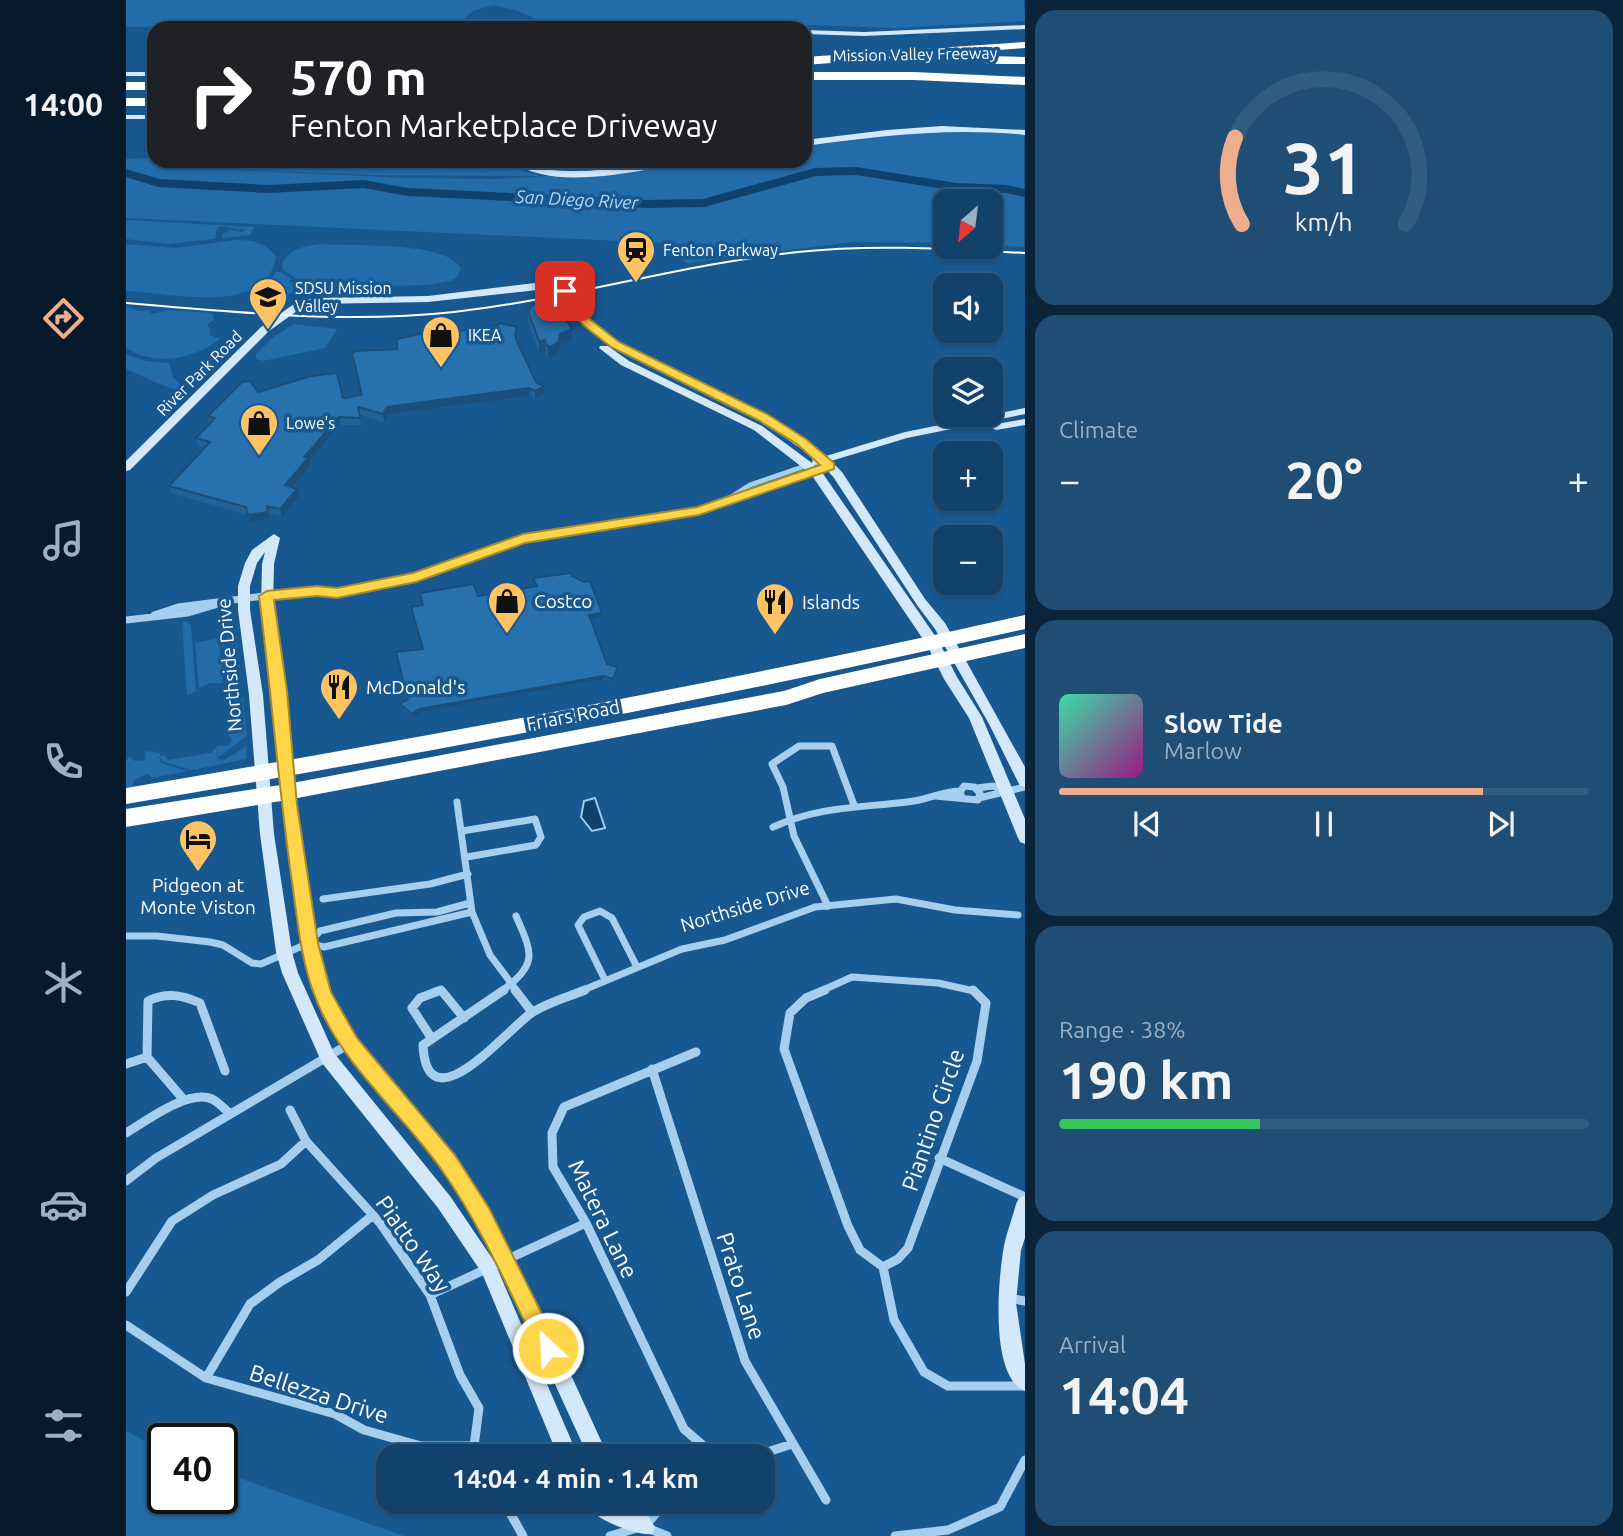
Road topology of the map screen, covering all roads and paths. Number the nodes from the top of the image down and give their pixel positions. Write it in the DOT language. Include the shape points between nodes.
graph roads {
  1 [pos="1024,27"];
  2 [pos="812,32"];
  3 [pos="1024,43"];
  4 [pos="812,61"];
  5 [pos="1024,61"];
  6 [pos="812,62"];
  7 [pos="1024,69"];
  8 [pos="126,74"];
  9 [pos="147,74"];
  10 [pos="812,74"];
  11 [pos="812,74"];
  12 [pos="1024,84"];
  13 [pos="126,86"];
  14 [pos="147,86"];
  15 [pos="126,102"];
  16 [pos="147,102"];
  17 [pos="126,117"];
  18 [pos="147,117"];
  19 [pos="1024,133"];
  20 [pos="812,142"];
  21 [pos="527,168"];
  22 [pos="580,168"];
  23 [pos="617,168"];
  24 [pos="580,172"];
  25 [pos="549,284"];
  26 [pos="565,306"];
  27 [pos="579,312"];
  28 [pos="1024,411"];
  29 [pos="1024,422"];
  30 [pos="826,463"];
  31 [pos="126,467"];
  32 [pos="812,468"];
  33 [pos="730,500"];
  34 [pos="267,596"];
  35 [pos="244,599"];
  36 [pos="126,620"];
  37 [pos="1024,622"];
  38 [pos="1024,641"];
  39 [pos="945,649"];
  40 [pos="285,768"];
  41 [pos="261,772"];
  42 [pos="1024,782"];
  43 [pos="1024,787"];
  44 [pos="977,788"];
  45 [pos="1005,790"];
  46 [pos="288,792"];
  47 [pos="961,794"];
  48 [pos="126,796"];
  49 [pos="263,796"];
  50 [pos="979,798"];
  51 [pos="457,802"];
  52 [pos="854,805"];
  53 [pos="126,818"];
  54 [pos="790,819"];
  55 [pos="773,827"];
  56 [pos="462,831"];
  57 [pos="1024,834"];
  58 [pos="467,857"];
  59 [pos="468,874"];
  60 [pos="323,899"];
  61 [pos="828,906"];
  62 [pos="471,908"];
  63 [pos="422,912"];
  64 [pos="1018,915"];
  65 [pos="516,916"];
  66 [pos="426,923"];
  67 [pos="126,936"];
  68 [pos="309,943"];
  69 [pos="284,952"];
  70 [pos="637,967"];
  71 [pos="605,980"];
  72 [pos="511,985"];
  73 [pos="532,1012"];
  74 [pos="464,1017"];
  75 [pos="432,1039"];
  76 [pos="350,1044"];
  77 [pos="696,1052"];
  78 [pos="147,1057"];
  79 [pos="328,1058"];
  80 [pos="126,1064"];
  81 [pos="652,1069"];
  82 [pos="225,1071"];
  83 [pos="184,1100"];
  84 [pos="290,1110"];
  85 [pos="229,1113"];
  86 [pos="126,1133"];
  87 [pos="426,1136"];
  88 [pos="306,1142"];
  89 [pos="405,1154"];
  90 [pos="939,1158"];
  91 [pos="126,1181"];
  92 [pos="1024,1197"];
  93 [pos="1024,1205"];
  94 [pos="373,1215"];
  95 [pos="586,1223"];
  96 [pos="497,1263"];
  97 [pos="883,1267"];
  98 [pos="126,1292"];
  99 [pos="430,1295"];
  100 [pos="1016,1300"];
  101 [pos="126,1325"];
  102 [pos="206,1378"];
  103 [pos="1024,1384"];
  104 [pos="414,1444"];
  105 [pos="476,1444"];
  106 [pos="564,1444"];
  107 [pos="592,1444"];
  108 [pos="697,1444"];
  109 [pos="792,1444"];
  110 [pos="775,1450"];
  111 [pos="1024,1460"];
  112 [pos="826,1500"];
  113 [pos="511,1514"];
  114 [pos="614,1514"];
  115 [pos="636,1514"];
  116 [pos="656,1514"];
  117 [pos="645,1527"];
  118 [pos="523,1536"];
  119 [pos="610,1536"];
  120 [pos="667,1536"];
  121 [pos="895,1536"];
  1 -- 2 [label="street"];
  3 -- 4 [label="highway"];
  5 -- 6 [label="highway, Mission Valley Freeway"];
  7 -- 10 [label="highway, Mission Valley Freeway"];
  8 -- 9 [label="street"];
  11 -- 12 [label="highway"];
  13 -- 14 [label="highway"];
  15 -- 16 [label="highway"];
  17 -- 18 [label="street"];
  19 -- 20 [label="street" via="931,128"];
  21 -- 24 [label="street"];
  22 -- 24 [label="street"];
  23 -- 24 [label="street"];
  25 -- 26 [label="street"];
  25 -- 27 [label="street" via="561,287"];
  25 -- 31 [label="street, River Park Road" via="457,296 300,304 265,329"];
  26 -- 27 [label="street"];
  26 -- 32 [label="street" via="587,335 625,363 758,428"];
  27 -- 30 [label="street" via="615,345 762,417"];
  28 -- 30 [label="street" via="905,435"];
  29 -- 30 [label="street"];
  30 -- 32 [label="street"];
  30 -- 39 [label="street"];
  32 -- 33 [label="street"];
  32 -- 33 [label="street" via="750,485"];
  32 -- 39 [label="street"];
  33 -- 34 [label="street" via="699,511 523,538 432,573 395,581 337,593"];
  34 -- 35 [label="street"];
  34 -- 35 [label="street, Northside Drive" via="274,538 256,553"];
  34 -- 40 [label="street, Northside Drive"];
  35 -- 36 [label="street" via="188,613"];
  35 -- 41 [label="street, Northside Drive"];
  37 -- 39 [label="highway, Friars Road"];
  38 -- 39 [label="highway, Friars Road"];
  39 -- 40 [label="highway, Friars Road"];
  39 -- 42 [label="street"];
  39 -- 45 [label="street"];
  39 -- 46 [label="highway, Friars Road" via="786,698"];
  40 -- 41 [label="highway, Friars Road"];
  40 -- 46 [label="street, Northside Drive"];
  41 -- 48 [label="highway, Friars Road"];
  41 -- 49 [label="street, Northside Drive"];
  43 -- 45 [label="street"];
  44 -- 45 [label="street"];
  44 -- 47 [label="street" via="967,785"];
  44 -- 50 [label="street"];
  45 -- 50 [label="street"];
  45 -- 57 [label="street"];
  46 -- 49 [label="highway, Friars Road"];
  46 -- 68 [label="street, Northside Drive"];
  47 -- 50 [label="street" via="972,801"];
  47 -- 52 [label="street"];
  49 -- 53 [label="highway, Friars Road"];
  49 -- 69 [label="street, Northside Drive"];
  51 -- 56 [label="street"];
  52 -- 54 [label="street"];
  52 -- 54 [label="street, Northside Drive" via="832,746 808,742 791,748 772,764"];
  54 -- 55 [label="street"];
  54 -- 61 [label="street, Northside Drive"];
  56 -- 58 [label="street"];
  56 -- 58 [label="street" via="535,818 541,837 536,845"];
  58 -- 59 [label="street"];
  59 -- 60 [label="street"];
  59 -- 62 [label="street"];
  61 -- 64 [label="street, Northside Drive" via="896,899"];
  61 -- 70 [label="street, Northside Drive" via="725,940 681,949"];
  62 -- 63 [label="street"];
  62 -- 66 [label="street"];
  62 -- 72 [label="street" via="490,955"];
  63 -- 66 [label="street" via="429,918"];
  63 -- 68 [label="street" via="396,913 320,931"];
  65 -- 72 [label="street" via="530,950 530,963"];
  66 -- 68 [label="street" via="324,947"];
  67 -- 69 [label="street" via="210,942 261,964"];
  68 -- 69 [label="street"];
  68 -- 76 [label="street, Northside Drive" via="323,994"];
  69 -- 79 [label="street, Northside Drive"];
  70 -- 71 [label="street, Northside Drive"];
  70 -- 71 [label="street" via="612,918 600,911 584,917 579,925"];
  71 -- 73 [label="street, Northside Drive"];
  72 -- 73 [label="street"];
  72 -- 74 [label="street"];
  73 -- 75 [label="street, Northside Drive" via="457,1076 444,1081 434,1078 423,1060 423,1045"];
  74 -- 75 [label="street"];
  74 -- 75 [label="street" via="442,990 415,1001 412,1008"];
  76 -- 79 [label="street"];
  76 -- 87 [label="street, Northside Drive"];
  77 -- 81 [label="street, Matera Lane"];
  78 -- 80 [label="street"];
  78 -- 82 [label="street" via="148,1001 159,994 180,994 200,1003"];
  78 -- 83 [label="street"];
  79 -- 85 [label="street"];
  79 -- 89 [label="street, Northside Drive"];
  81 -- 95 [label="street, Matera Lane" via="564,1107 552,1133 553,1167"];
  81 -- 109 [label="street, Prato Lane" via="745,1361"];
  83 -- 85 [label="street" via="212,1099"];
  83 -- 86 [label="street"];
  84 -- 88 [label="street, Piatto Way"];
  85 -- 91 [label="street"];
  87 -- 89 [label="street" via="418,1151"];
  87 -- 96 [label="street, Northside Drive" via="463,1185"];
  88 -- 94 [label="street, Piatto Way"];
  88 -- 98 [label="street" via="281,1164 214,1195 172,1222"];
  89 -- 96 [label="street, Northside Drive"];
  90 -- 92 [label="street"];
  90 -- 97 [label="street, Piantino Circle" via="908,1248"];
  90 -- 97 [label="street, Piantino Circle" via="977,1061 986,1003 972,989 889,978 852,977 806,998 790,1013 784,1049 848,1226 860,1250"];
  93 -- 100 [label="street" via="1012,1250"];
  94 -- 99 [label="street, Piatto Way"];
  94 -- 102 [label="street" via="318,1260 250,1304"];
  95 -- 96 [label="street"];
  95 -- 108 [label="street, Matera Lane" via="684,1430"];
  96 -- 99 [label="street"];
  96 -- 106 [label="street, Northside Drive"];
  96 -- 107 [label="street, Northside Drive"];
  97 -- 103 [label="street" via="894,1320 924,1372 948,1386"];
  99 -- 105 [label="street, Piatto Way" via="460,1375 479,1408"];
  100 -- 103 [label="street" via="1013,1364"];
  101 -- 102 [label="street, Bellezza Drive"];
  102 -- 104 [label="street, Bellezza Drive" via="335,1414 364,1430"];
  109 -- 110 [label="street"];
  109 -- 112 [label="street, Prato Lane"];
  111 -- 121 [label="street" via="1000,1507 948,1530"];
  113 -- 118 [label="street"];
  114 -- 117 [label="street"];
  115 -- 117 [label="street"];
  116 -- 117 [label="street"];
  117 -- 119 [label="street"];
  117 -- 120 [label="street"];
}
